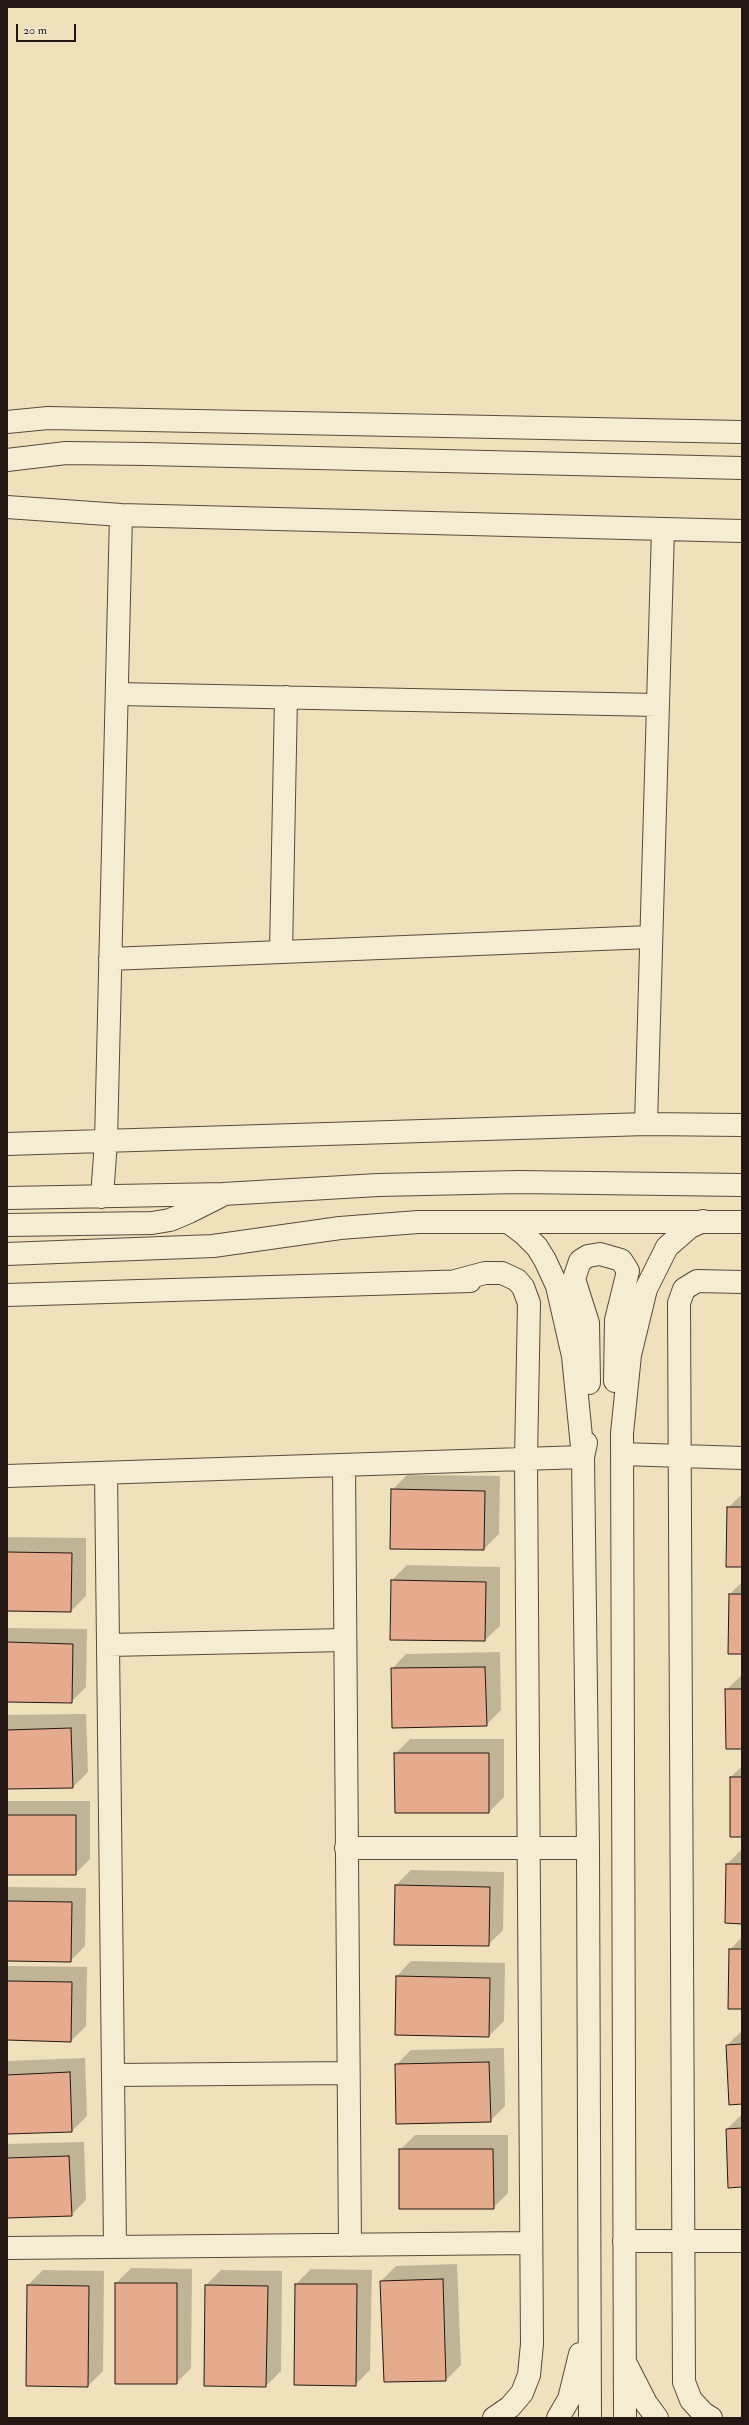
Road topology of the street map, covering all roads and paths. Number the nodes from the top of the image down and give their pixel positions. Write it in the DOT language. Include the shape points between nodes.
graph roads {
  1 [pos="7,422"];
  2 [pos="742,432"];
  3 [pos="7,460"];
  4 [pos="742,468"];
  5 [pos="7,507"];
  6 [pos="45,510"];
  7 [pos="121,515"];
  8 [pos="7,518"];
  9 [pos="663,529"];
  10 [pos="742,531"];
  11 [pos="117,694"];
  12 [pos="286,697"];
  13 [pos="657,705"];
  14 [pos="650,937"];
  15 [pos="281,952"];
  16 [pos="110,959"];
  17 [pos="646,1124"];
  18 [pos="742,1125"];
  19 [pos="106,1141"];
  20 [pos="7,1144"];
  21 [pos="742,1185"];
  22 [pos="223,1194"];
  23 [pos="102,1197"];
  24 [pos="7,1198"];
  25 [pos="703,1221"];
  26 [pos="508,1222"];
  27 [pos="742,1222"];
  28 [pos="7,1224"];
  29 [pos="7,1254"];
  30 [pos="742,1282"];
  31 [pos="7,1295"];
  32 [pos="622,1444"];
  33 [pos="680,1456"];
  34 [pos="583,1457"];
  35 [pos="742,1458"];
  36 [pos="526,1459"];
  37 [pos="344,1465"];
  38 [pos="106,1473"];
  39 [pos="7,1476"];
  40 [pos="345,1640"];
  41 [pos="108,1645"];
  42 [pos="528,1847"];
  43 [pos="346,1848"];
  44 [pos="588,1848"];
  45 [pos="348,2073"];
  46 [pos="113,2075"];
  47 [pos="624,2241"];
  48 [pos="742,2241"];
  49 [pos="684,2242"];
  50 [pos="530,2243"];
  51 [pos="350,2246"];
  52 [pos="115,2247"];
  53 [pos="7,2248"];
  54 [pos="588,2300"];
  55 [pos="532,2344"];
  56 [pos="625,2360"];
  57 [pos="494,2418"];
  58 [pos="519,2418"];
  59 [pos="558,2418"];
  60 [pos="590,2418"];
  61 [pos="625,2418"];
  62 [pos="657,2418"];
  63 [pos="711,2418"];
  1 -- 2 [label="street" via="48,418"];
  3 -- 4 [label="street" via="66,454 146,454"];
  5 -- 6 [label="street"];
  6 -- 7 [label="street"];
  6 -- 8 [label="street"];
  7 -- 9 [label="street"];
  7 -- 11 [label="street"];
  9 -- 10 [label="street"];
  9 -- 13 [label="street"];
  11 -- 12 [label="street"];
  11 -- 16 [label="street"];
  12 -- 13 [label="street"];
  12 -- 15 [label="street"];
  13 -- 14 [label="street"];
  14 -- 15 [label="street"];
  14 -- 17 [label="street"];
  15 -- 16 [label="street"];
  16 -- 19 [label="street"];
  17 -- 18 [label="street"];
  17 -- 19 [label="street"];
  19 -- 20 [label="street"];
  19 -- 23 [label="street"];
  21 -- 22 [label="street" via="519,1182 378,1185"];
  22 -- 23 [label="street"];
  22 -- 28 [label="street" via="170,1220 152,1223"];
  23 -- 24 [label="street"];
  25 -- 26 [label="street"];
  25 -- 27 [label="street"];
  25 -- 32 [label="street" via="690,1227 667,1247 646,1289 630,1355"];
  26 -- 29 [label="street" via="382,1224 213,1246"];
  26 -- 34 [label="street" via="537,1247 557,1286 574,1362"];
  30 -- 33 [label="street" via="697,1281 684,1289 680,1295"];
  31 -- 36 [label="street" via="455,1281 491,1283 512,1293 521,1307 527,1336"];
  32 -- 33 [label="street"];
  32 -- 34 [label="street" via="615,1412 615,1331 628,1271 621,1260 615,1257 592,1255 580,1262 574,1279 588,1323 589,1426"];
  32 -- 47 [label="street"];
  33 -- 35 [label="street"];
  33 -- 49 [label="street"];
  34 -- 36 [label="street"];
  34 -- 44 [label="street"];
  36 -- 37 [label="street"];
  36 -- 42 [label="street"];
  37 -- 38 [label="street"];
  37 -- 40 [label="street"];
  38 -- 39 [label="street"];
  38 -- 41 [label="street"];
  40 -- 41 [label="street"];
  40 -- 43 [label="street"];
  41 -- 46 [label="street"];
  42 -- 43 [label="street"];
  42 -- 44 [label="street"];
  42 -- 50 [label="street"];
  43 -- 45 [label="street"];
  44 -- 54 [label="street"];
  45 -- 46 [label="street"];
  45 -- 51 [label="street"];
  46 -- 52 [label="street"];
  47 -- 49 [label="street"];
  47 -- 56 [label="street"];
  48 -- 49 [label="street"];
  49 -- 63 [label="street" via="684,2382 691,2400 703,2414"];
  50 -- 51 [label="street"];
  50 -- 55 [label="street"];
  51 -- 52 [label="street"];
  52 -- 53 [label="street"];
  54 -- 59 [label="street" via="573,2387"];
  54 -- 60 [label="street"];
  55 -- 57 [label="street" via="529,2375 522,2393 510,2408"];
  55 -- 58 [label="street" via="538,2374 537,2386 529,2408"];
  56 -- 61 [label="street"];
  56 -- 62 [label="street" via="639,2391"];
}
